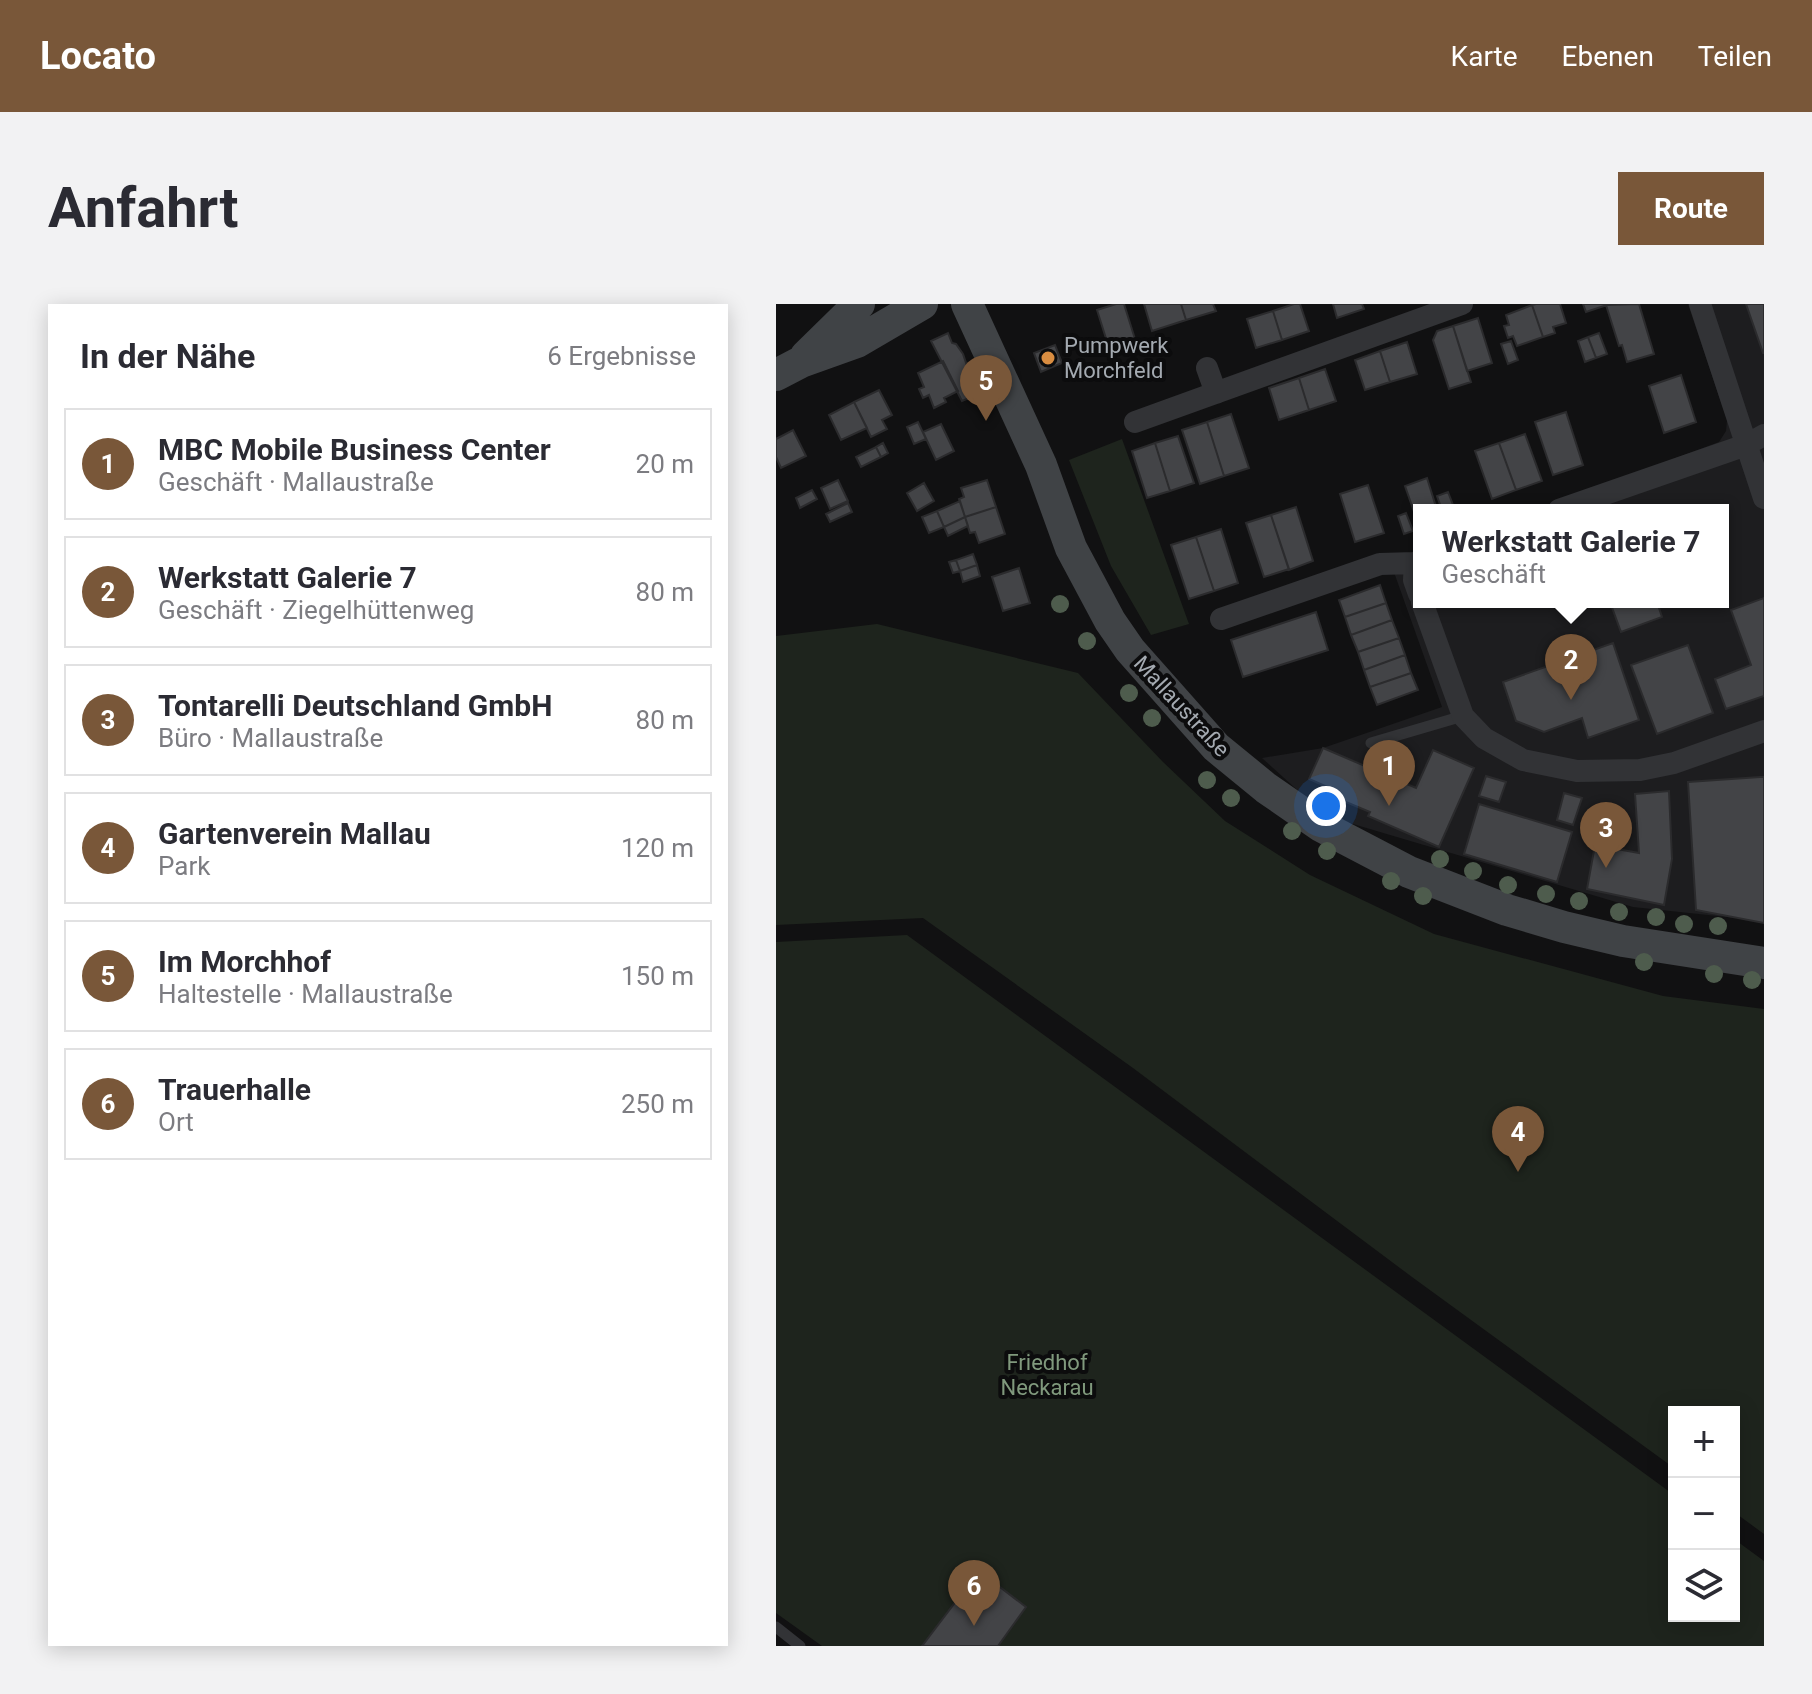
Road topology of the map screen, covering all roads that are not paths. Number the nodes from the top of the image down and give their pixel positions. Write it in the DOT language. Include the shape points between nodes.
graph roads {
  1 [pos="859,304"];
  2 [pos="922,304"];
  3 [pos="967,304"];
  4 [pos="1462,304"];
  5 [pos="1700,304"];
  6 [pos="788,368"];
  7 [pos="1207,368"];
  8 [pos="1216,393"];
  9 [pos="1135,422"];
  10 [pos="1755,440"];
  11 [pos="1764,498"];
  12 [pos="1576,504"];
  13 [pos="1413,562"];
  14 [pos="1424,608"];
  15 [pos="1221,619"];
  16 [pos="1463,716"];
  17 [pos="1764,731"];
  18 [pos="1371,743"];
  19 [pos="1764,963"];
  20 [pos="776,1627"];
  21 [pos="800,1646"];
  1 -- 6 [label="main road"];
  2 -- 6 [label="main road" via="857,342"];
  3 -- 19 [label="main road, Mallaustraße" via="1041,465 1071,548 1110,621 1216,747 1321,826 1409,872 1564,927"];
  4 -- 8 [label="street"];
  5 -- 10 [label="street"];
  7 -- 8 [label="street"];
  8 -- 9 [label="street"];
  10 -- 11 [label="street"];
  10 -- 12 [label="street"];
  13 -- 15 [label="street" via="1380,564"];
  14 -- 16 [label="street"];
  16 -- 17 [label="street" via="1509,754 1577,771 1655,768"];
  16 -- 18 [label="lane"];
  20 -- 21 [label="lane"];
}
